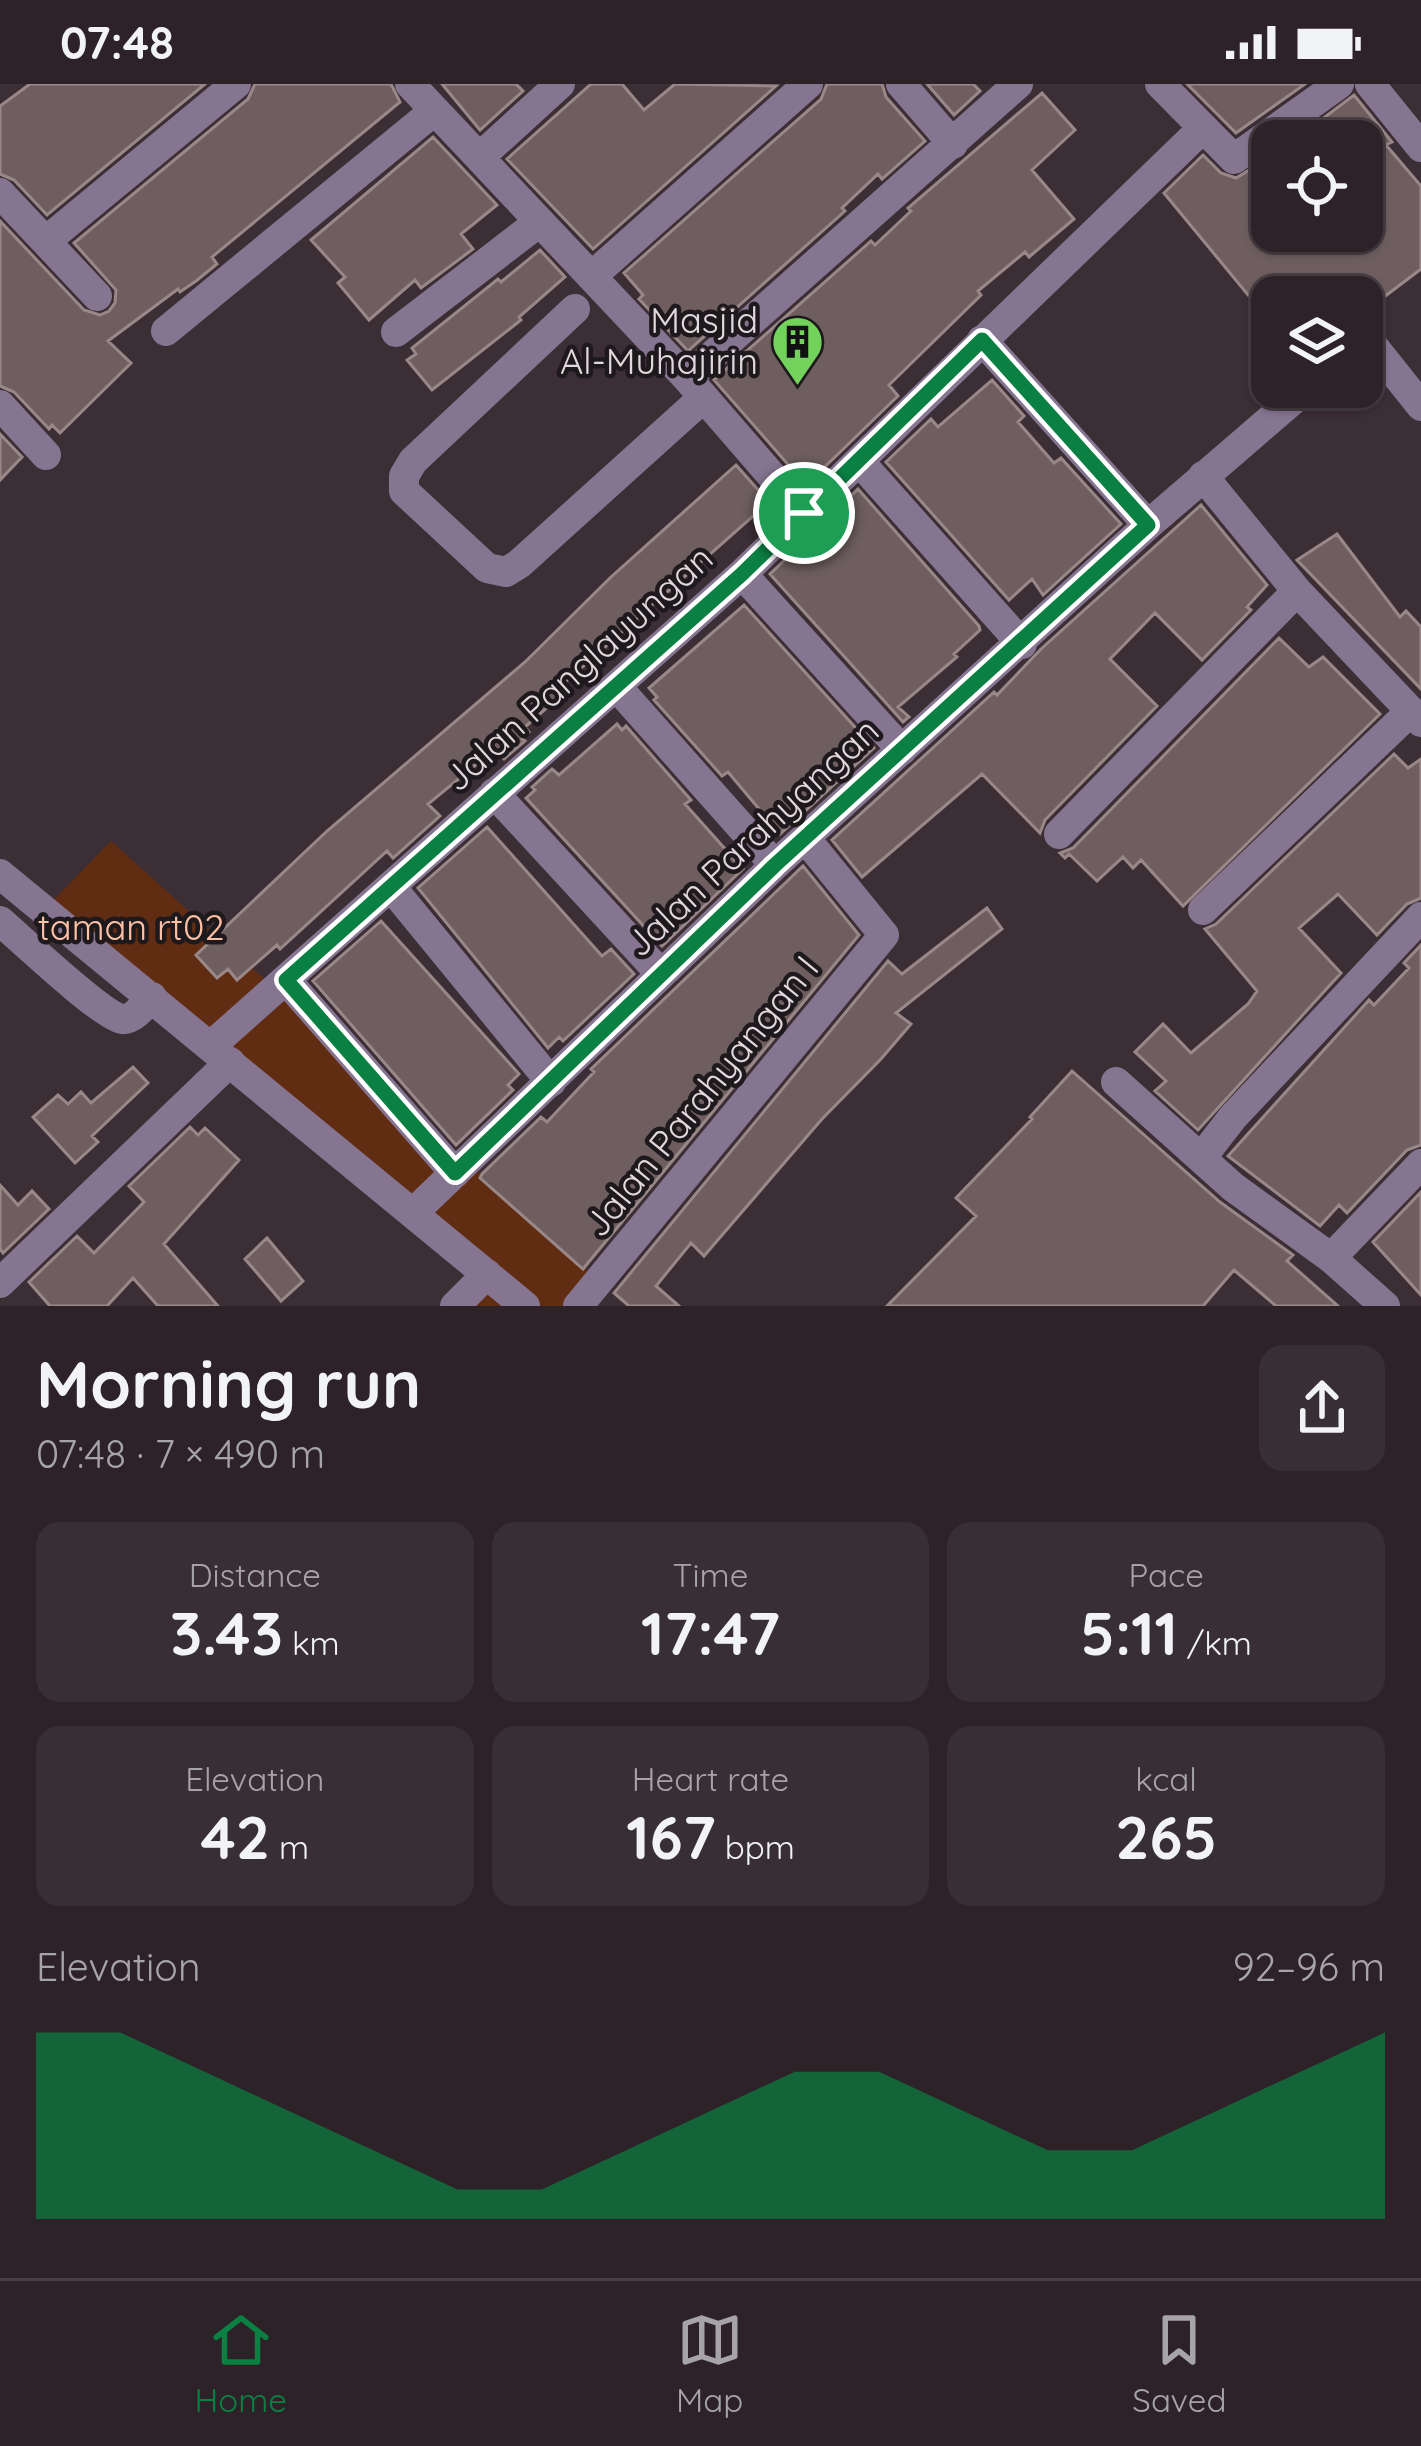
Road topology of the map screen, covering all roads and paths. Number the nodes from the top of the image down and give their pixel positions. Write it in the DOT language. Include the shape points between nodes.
graph roads {
  1 [pos="236,84"];
  2 [pos="410,84"];
  3 [pos="560,84"];
  4 [pos="808,84"];
  5 [pos="901,84"];
  6 [pos="1018,84"];
  7 [pos="1160,84"];
  8 [pos="1339,84"];
  9 [pos="1370,84"];
  10 [pos="429,115"];
  11 [pos="1203,128"];
  12 [pos="953,144"];
  13 [pos="1421,147"];
  14 [pos="481,156"];
  15 [pos="0,193"];
  16 [pos="538,223"];
  17 [pos="46,241"];
  18 [pos="592,276"];
  19 [pos="97,296"];
  20 [pos="575,309"];
  21 [pos="166,331"];
  22 [pos="396,332"];
  23 [pos="982,340"];
  24 [pos="1383,361"];
  25 [pos="695,388"];
  26 [pos="0,405"];
  27 [pos="1421,406"];
  28 [pos="1283,408"];
  29 [pos="46,454"];
  30 [pos="860,460"];
  31 [pos="1204,476"];
  32 [pos="804,513"];
  33 [pos="1148,525"];
  34 [pos="742,574"];
  35 [pos="1297,590"];
  36 [pos="1022,644"];
  37 [pos="616,686"];
  38 [pos="1416,716"];
  39 [pos="902,750"];
  40 [pos="494,793"];
  41 [pos="1059,834"];
  42 [pos="805,838"];
  43 [pos="775,865"];
  44 [pos="0,874"];
  45 [pos="392,888"];
  46 [pos="1203,910"];
  47 [pos="1421,916"];
  48 [pos="0,921"];
  49 [pos="662,974"];
  50 [pos="286,980"];
  51 [pos="152,997"];
  52 [pos="221,1054"];
  53 [pos="551,1082"];
  54 [pos="1116,1082"];
  55 [pos="1202,1157"];
  56 [pos="1421,1164"];
  57 [pos="455,1173"];
  58 [pos="414,1212"];
  59 [pos="1331,1258"];
  60 [pos="487,1274"];
  61 [pos="0,1283"];
  62 [pos="454,1306"];
  63 [pos="525,1306"];
  64 [pos="578,1306"];
  65 [pos="1384,1306"];
  1 -- 17 [label="street"];
  2 -- 10 [label="street"];
  3 -- 14 [label="street"];
  4 -- 18 [label="street"];
  5 -- 12 [label="street"];
  6 -- 12 [label="street"];
  7 -- 11 [label="street"];
  8 -- 11 [label="street" via="1234,159"];
  9 -- 13 [label="street"];
  10 -- 14 [label="street"];
  10 -- 21 [label="street"];
  11 -- 23 [label="street, Jalan Panglayungan"];
  12 -- 25 [label="street"];
  14 -- 16 [label="street"];
  15 -- 17 [label="street"];
  16 -- 18 [label="street"];
  16 -- 22 [label="street"];
  17 -- 19 [label="street"];
  18 -- 25 [label="street"];
  20 -- 25 [label="street" via="404,476 404,490 488,568 506,572 519,564"];
  23 -- 30 [label="street, Jalan Panglayungan"];
  23 -- 33 [label="street"];
  24 -- 27 [label="street"];
  25 -- 32 [label="street"];
  26 -- 29 [label="street"];
  28 -- 31 [label="street, Jalan Parahyangan"];
  30 -- 32 [label="street, Jalan Panglayungan"];
  30 -- 36 [label="street"];
  31 -- 33 [label="street, Jalan Parahyangan"];
  31 -- 35 [label="street"];
  32 -- 34 [label="street, Jalan Panglayungan"];
  33 -- 36 [label="street, Jalan Parahyangan"];
  34 -- 37 [label="street, Jalan Panglayungan"];
  34 -- 39 [label="street"];
  35 -- 38 [label="street"];
  35 -- 41 [label="street"];
  36 -- 39 [label="street, Jalan Parahyangan"];
  37 -- 40 [label="street, Jalan Panglayungan"];
  37 -- 43 [label="street"];
  38 -- 46 [label="street"];
  39 -- 42 [label="street, Jalan Parahyangan"];
  40 -- 45 [label="street, Jalan Panglayungan"];
  40 -- 49 [label="street"];
  42 -- 43 [label="street, Jalan Parahyangan"];
  42 -- 64 [label="street, Jalan Parahyangan I" via="884,935"];
  43 -- 49 [label="street, Jalan Parahyangan"];
  44 -- 51 [label="street"];
  45 -- 50 [label="street, Jalan Panglayungan"];
  45 -- 53 [label="street"];
  47 -- 55 [label="street"];
  48 -- 51 [label="street" via="121,1019"];
  49 -- 53 [label="street, Jalan Parahyangan"];
  50 -- 52 [label="street, Jalan Panglayungan"];
  50 -- 57 [label="street"];
  51 -- 52 [label="street"];
  52 -- 58 [label="street"];
  52 -- 61 [label="street, Jalan Panglayungan"];
  53 -- 57 [label="street, Jalan Parahyangan"];
  54 -- 55 [label="street"];
  55 -- 59 [label="street"];
  56 -- 59 [label="street"];
  57 -- 58 [label="street, Jalan Parahyangan"];
  58 -- 60 [label="street"];
  59 -- 65 [label="street"];
  60 -- 62 [label="street"];
  60 -- 63 [label="street"];
}
